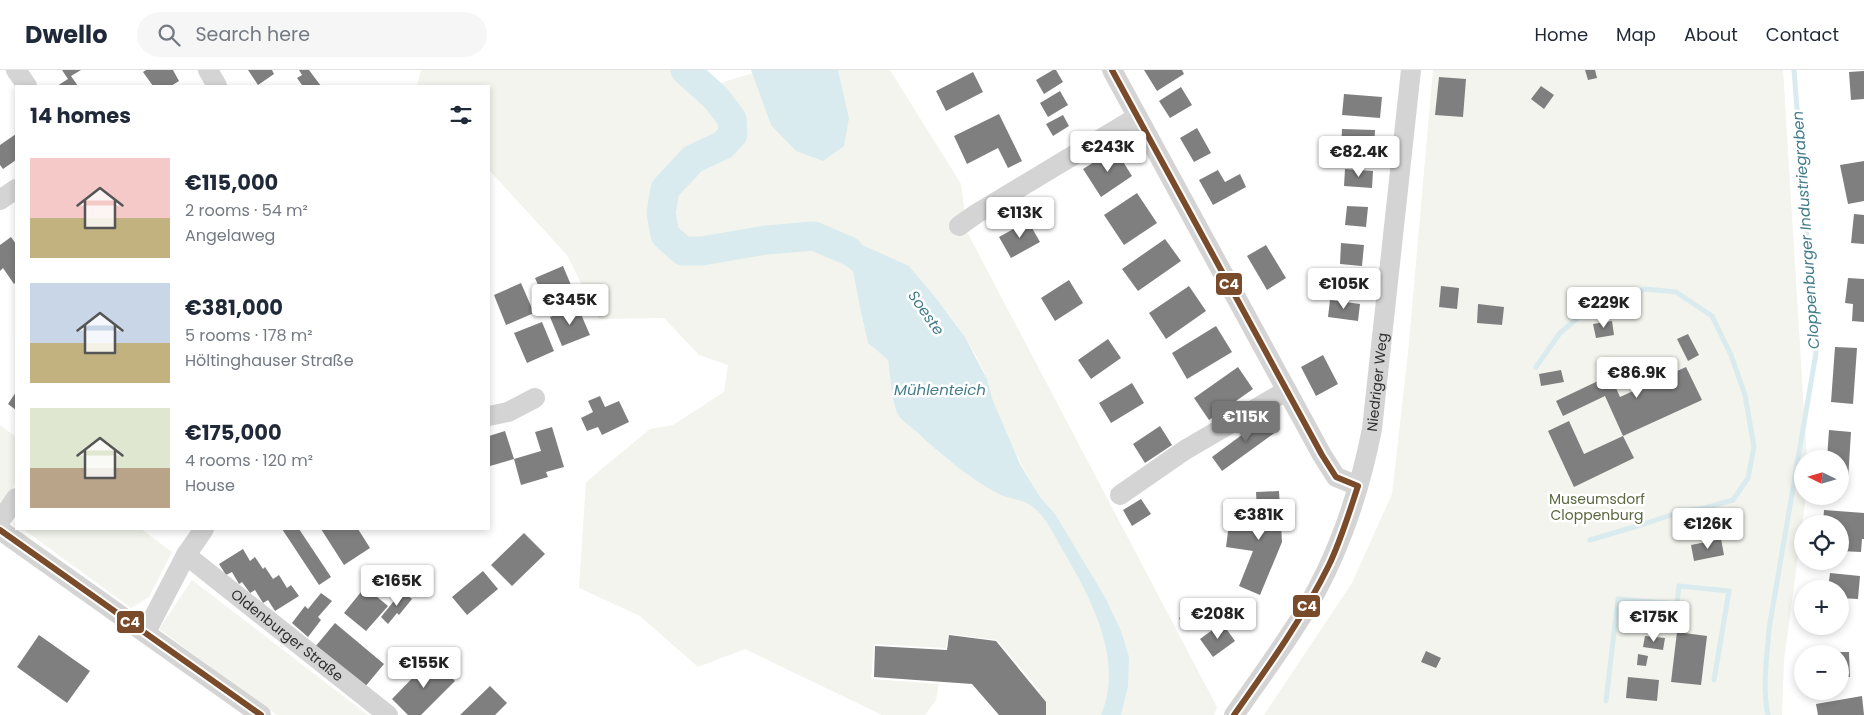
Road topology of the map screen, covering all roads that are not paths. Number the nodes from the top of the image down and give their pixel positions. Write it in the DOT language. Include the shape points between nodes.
graph roads {
  1 [pos="16,70"];
  2 [pos="208,70"];
  3 [pos="1112,70"];
  4 [pos="1411,70"];
  5 [pos="26,85"];
  6 [pos="216,85"];
  7 [pos="1137,117"];
  8 [pos="15,190"];
  9 [pos="0,200"];
  10 [pos="959,226"];
  11 [pos="1286,391"];
  12 [pos="535,398"];
  13 [pos="490,416"];
  14 [pos="1358,486"];
  15 [pos="1120,495"];
  16 [pos="15,499"];
  17 [pos="0,521"];
  18 [pos="0,530"];
  19 [pos="203,530"];
  20 [pos="186,555"];
  21 [pos="146,632"];
  22 [pos="261,715"];
  23 [pos="388,715"];
  24 [pos="1234,715"];
  1 -- 5 [label="street"];
  2 -- 6 [label="street"];
  3 -- 7 [label="street"];
  4 -- 14 [label="street, Niedriger Weg" via="1372,429"];
  7 -- 10 [label="street"];
  7 -- 11 [label="street"];
  8 -- 9 [label="street"];
  11 -- 14 [label="street" via="1336,477"];
  11 -- 15 [label="street" via="1185,450"];
  12 -- 13 [label="street" via="508,412"];
  14 -- 24 [label="street, Niedriger Weg" via="1340,542 1309,602"];
  16 -- 17 [label="street"];
  18 -- 21 [label="street"];
  19 -- 20 [label="street"];
  20 -- 21 [label="street"];
  20 -- 23 [label="street, Oldenburger Straße"];
  21 -- 22 [label="street"];
}
